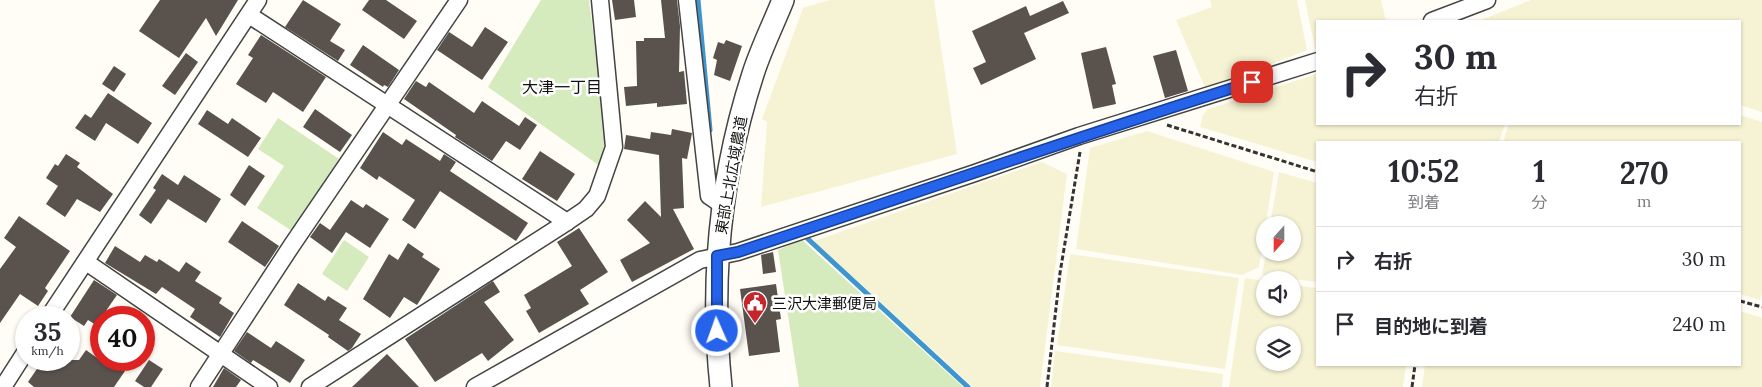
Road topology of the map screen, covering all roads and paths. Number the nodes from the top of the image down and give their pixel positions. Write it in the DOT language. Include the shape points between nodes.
graph roads {
  1 [pos="258,0"];
  2 [pos="459,0"];
  3 [pos="600,0"];
  4 [pos="687,0"];
  5 [pos="783,0"];
  6 [pos="1487,0"];
  7 [pos="249,15"];
  8 [pos="1435,20"];
  9 [pos="1316,62"];
  10 [pos="388,105"];
  11 [pos="1140,117"];
  12 [pos="1079,136"];
  13 [pos="1316,171"];
  14 [pos="722,206"];
  15 [pos="567,222"];
  16 [pos="717,256"];
  17 [pos="86,262"];
  18 [pos="1741,300"];
  19 [pos="56,306"];
  20 [pos="1762,307"];
  21 [pos="221,353"];
  22 [pos="1415,366"];
  23 [pos="15,369"];
  24 [pos="4,387"];
  25 [pos="199,387"];
  26 [pos="269,387"];
  27 [pos="310,387"];
  28 [pos="475,387"];
  29 [pos="721,387"];
  30 [pos="1047,387"];
  31 [pos="1412,387"];
  1 -- 7 [label="street"];
  2 -- 10 [label="street"];
  3 -- 15 [label="street" via="614,147 597,196 586,209"];
  4 -- 14 [label="street" via="709,196"];
  5 -- 14 [label="street, 東部上北広域農道" via="745,99"];
  6 -- 8 [label="street"];
  7 -- 10 [label="street"];
  7 -- 17 [label="street"];
  9 -- 11 [label="street"];
  10 -- 15 [label="street"];
  10 -- 21 [label="street"];
  11 -- 12 [label="street"];
  11 -- 13 [label="path"];
  12 -- 16 [label="street" via="738,252"];
  12 -- 30 [label="path" via="1080,153 1060,273"];
  14 -- 16 [label="street, 東部上北広域農道"];
  15 -- 27 [label="street"];
  16 -- 28 [label="street" via="700,260"];
  16 -- 29 [label="street, 東部上北広域農道" via="716,315"];
  17 -- 19 [label="street"];
  17 -- 21 [label="street"];
  18 -- 20 [label="path"];
  21 -- 25 [label="street"];
  21 -- 26 [label="street"];
  22 -- 31 [label="path"];
  23 -- 24 [label="street"];
}
